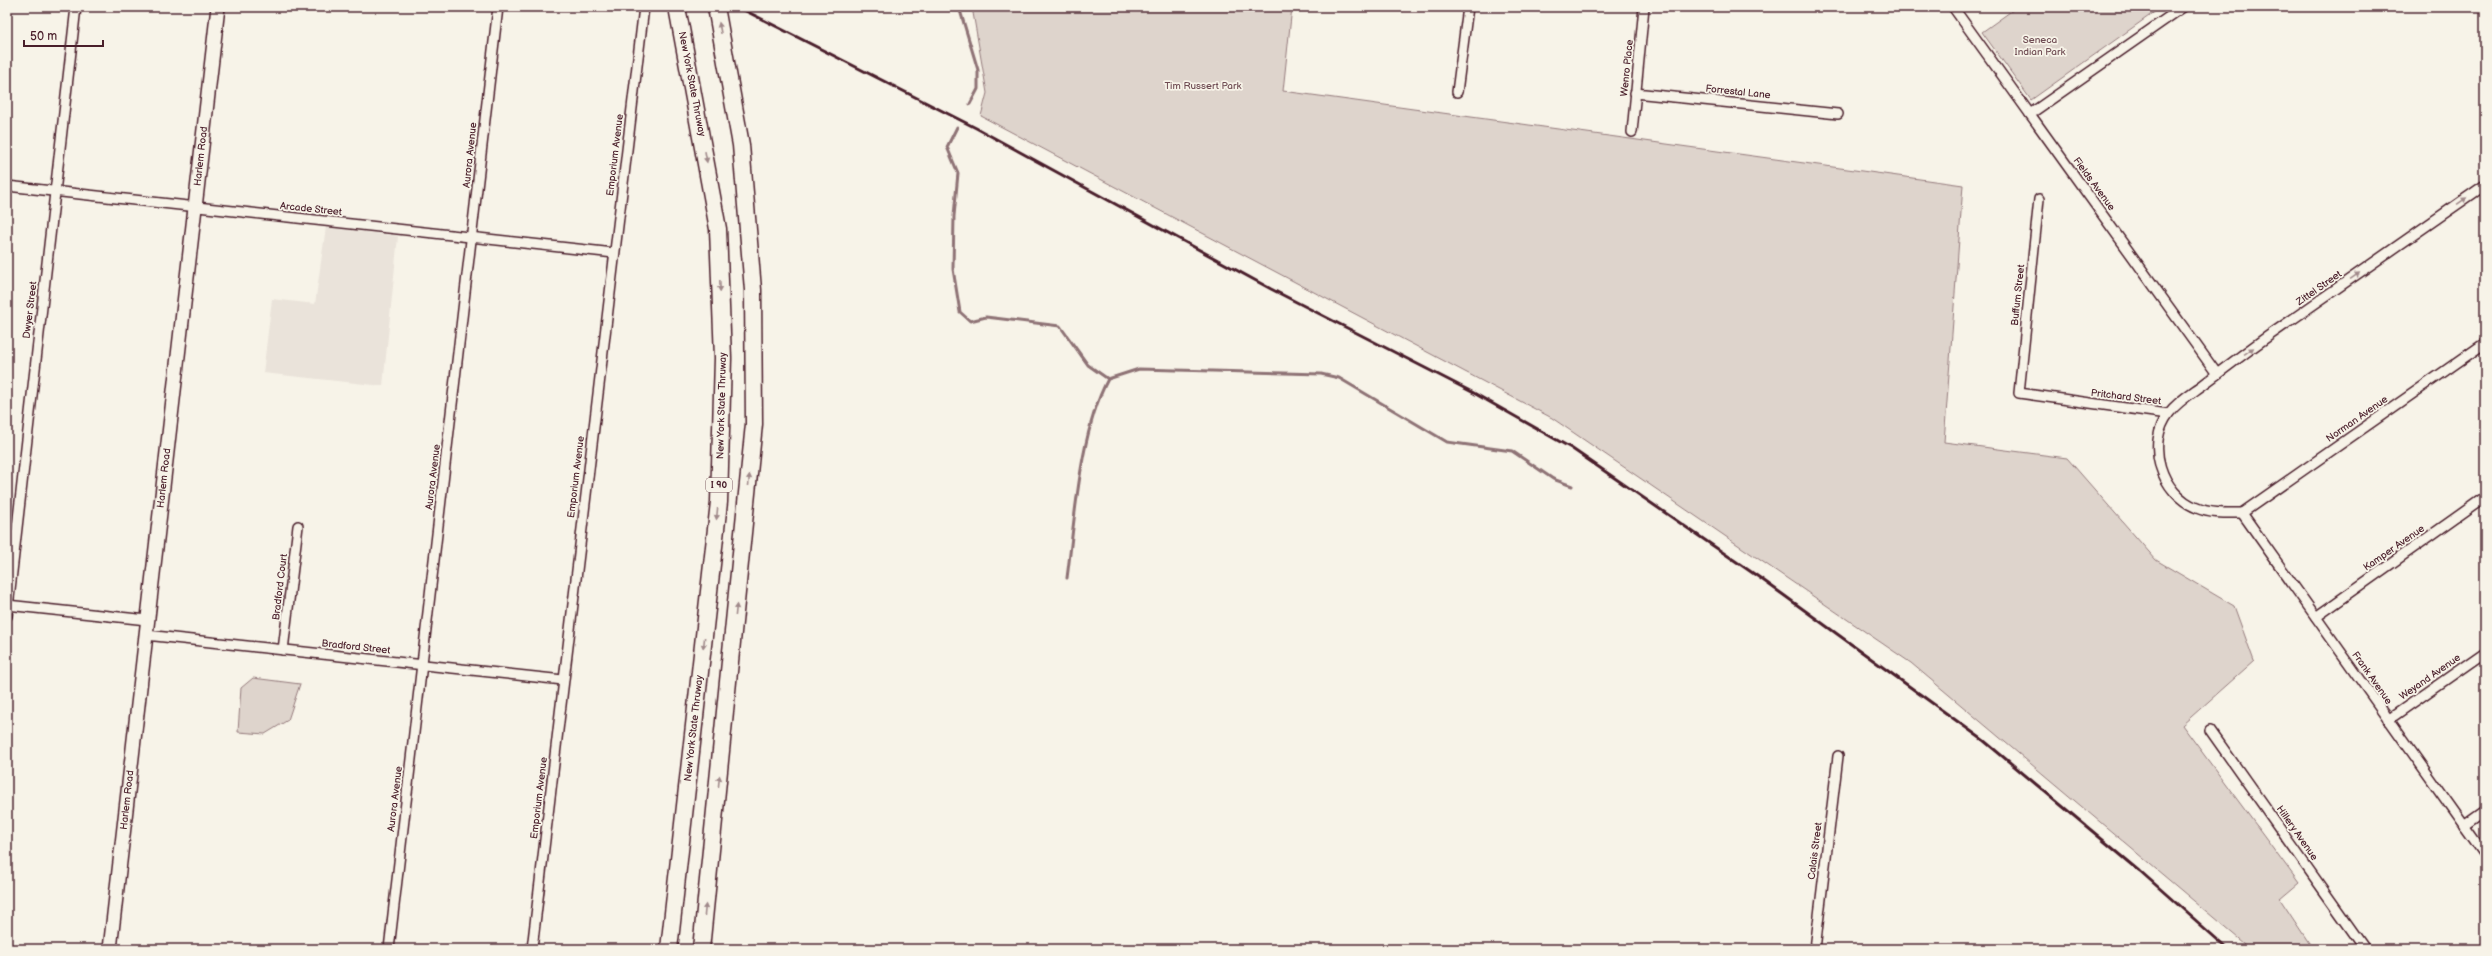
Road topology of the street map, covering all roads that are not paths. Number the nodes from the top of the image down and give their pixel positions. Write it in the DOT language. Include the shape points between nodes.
graph roads {
  1 [pos="76,7"];
  2 [pos="218,7"];
  3 [pos="498,7"];
  4 [pos="644,7"];
  5 [pos="677,7"];
  6 [pos="716,7"];
  7 [pos="1468,7"];
  8 [pos="1644,7"];
  9 [pos="1953,7"];
  10 [pos="2183,7"];
  11 [pos="1457,92"];
  12 [pos="1635,93"];
  13 [pos="1838,114"];
  14 [pos="2030,114"];
  15 [pos="1632,132"];
  16 [pos="2485,185"];
  17 [pos="7,186"];
  18 [pos="54,192"];
  19 [pos="2039,199"];
  20 [pos="195,208"];
  21 [pos="472,236"];
  22 [pos="614,253"];
  23 [pos="2485,343"];
  24 [pos="2217,374"];
  25 [pos="2019,394"];
  26 [pos="2168,414"];
  27 [pos="2485,497"];
  28 [pos="2242,513"];
  29 [pos="298,526"];
  30 [pos="8,605"];
  31 [pos="7,616"];
  32 [pos="2316,617"];
  33 [pos="147,620"];
  34 [pos="146,635"];
  35 [pos="283,650"];
  36 [pos="2485,652"];
  37 [pos="423,666"];
  38 [pos="563,680"];
  39 [pos="2388,720"];
  40 [pos="2210,730"];
  41 [pos="1838,756"];
  42 [pos="2485,811"];
  43 [pos="2464,826"];
  44 [pos="2485,855"];
  45 [pos="110,949"];
  46 [pos="389,949"];
  47 [pos="532,949"];
  48 [pos="668,949"];
  49 [pos="701,949"];
  50 [pos="1815,949"];
  51 [pos="2365,949"];
  1 -- 18 [label="street, Dwyer Street"];
  2 -- 20 [label="main road, Harlem Road"];
  3 -- 21 [label="street, Aurora Avenue"];
  4 -- 22 [label="street, Emporium Avenue"];
  5 -- 48 [label="highway, New York State Thruway / I 90, one-way" via="718,229 723,358 719,502"];
  49 -- 6 [label="highway, one-way" via="754,424 753,290 741,146"];
  7 -- 11 [label="street"];
  8 -- 12 [label="street, Wenro Place"];
  9 -- 14 [label="street, Fields Avenue"];
  10 -- 14 [label="street"];
  12 -- 13 [label="street, Forrestal Lane"];
  12 -- 15 [label="street, Wenro Place"];
  14 -- 24 [label="street, Fields Avenue"];
  24 -- 16 [label="street, Zittel Street, one-way"];
  17 -- 18 [label="street, Arcade Street"];
  18 -- 20 [label="street, Arcade Street"];
  18 -- 30 [label="street, Dwyer Street"];
  19 -- 25 [label="street, Buffum Street"];
  20 -- 21 [label="street, Arcade Street"];
  20 -- 33 [label="main road, Harlem Road"];
  21 -- 22 [label="street, Arcade Street"];
  21 -- 37 [label="street, Aurora Avenue"];
  22 -- 38 [label="street, Emporium Avenue"];
  23 -- 28 [label="street, Norman Avenue"];
  24 -- 26 [label="street, Zittel Street" via="2177,404"];
  25 -- 26 [label="street, Pritchard Street"];
  26 -- 28 [label="street, Pritchard Street" via="2158,442 2163,478 2170,488 2186,503 2198,508 2210,512"];
  27 -- 32 [label="street, Kamper Avenue"];
  28 -- 32 [label="street, Frank Avenue"];
  29 -- 35 [label="street, Bradford Court"];
  30 -- 31 [label="street, Dwyer Street"];
  30 -- 33 [label="street"];
  32 -- 39 [label="street, Frank Avenue"];
  33 -- 34 [label="main road, Harlem Road"];
  34 -- 35 [label="street, Bradford Street"];
  34 -- 45 [label="main road, Harlem Road"];
  35 -- 37 [label="street, Bradford Street"];
  36 -- 39 [label="street, Weyand Avenue"];
  37 -- 38 [label="street, Bradford Street"];
  37 -- 46 [label="street, Aurora Avenue"];
  38 -- 47 [label="street, Emporium Avenue"];
  39 -- 43 [label="street, Frank Avenue"];
  40 -- 51 [label="street, Hillery Avenue"];
  41 -- 50 [label="street, Calais Street"];
  42 -- 43 [label="street"];
  43 -- 44 [label="street, Frank Avenue"];
}
